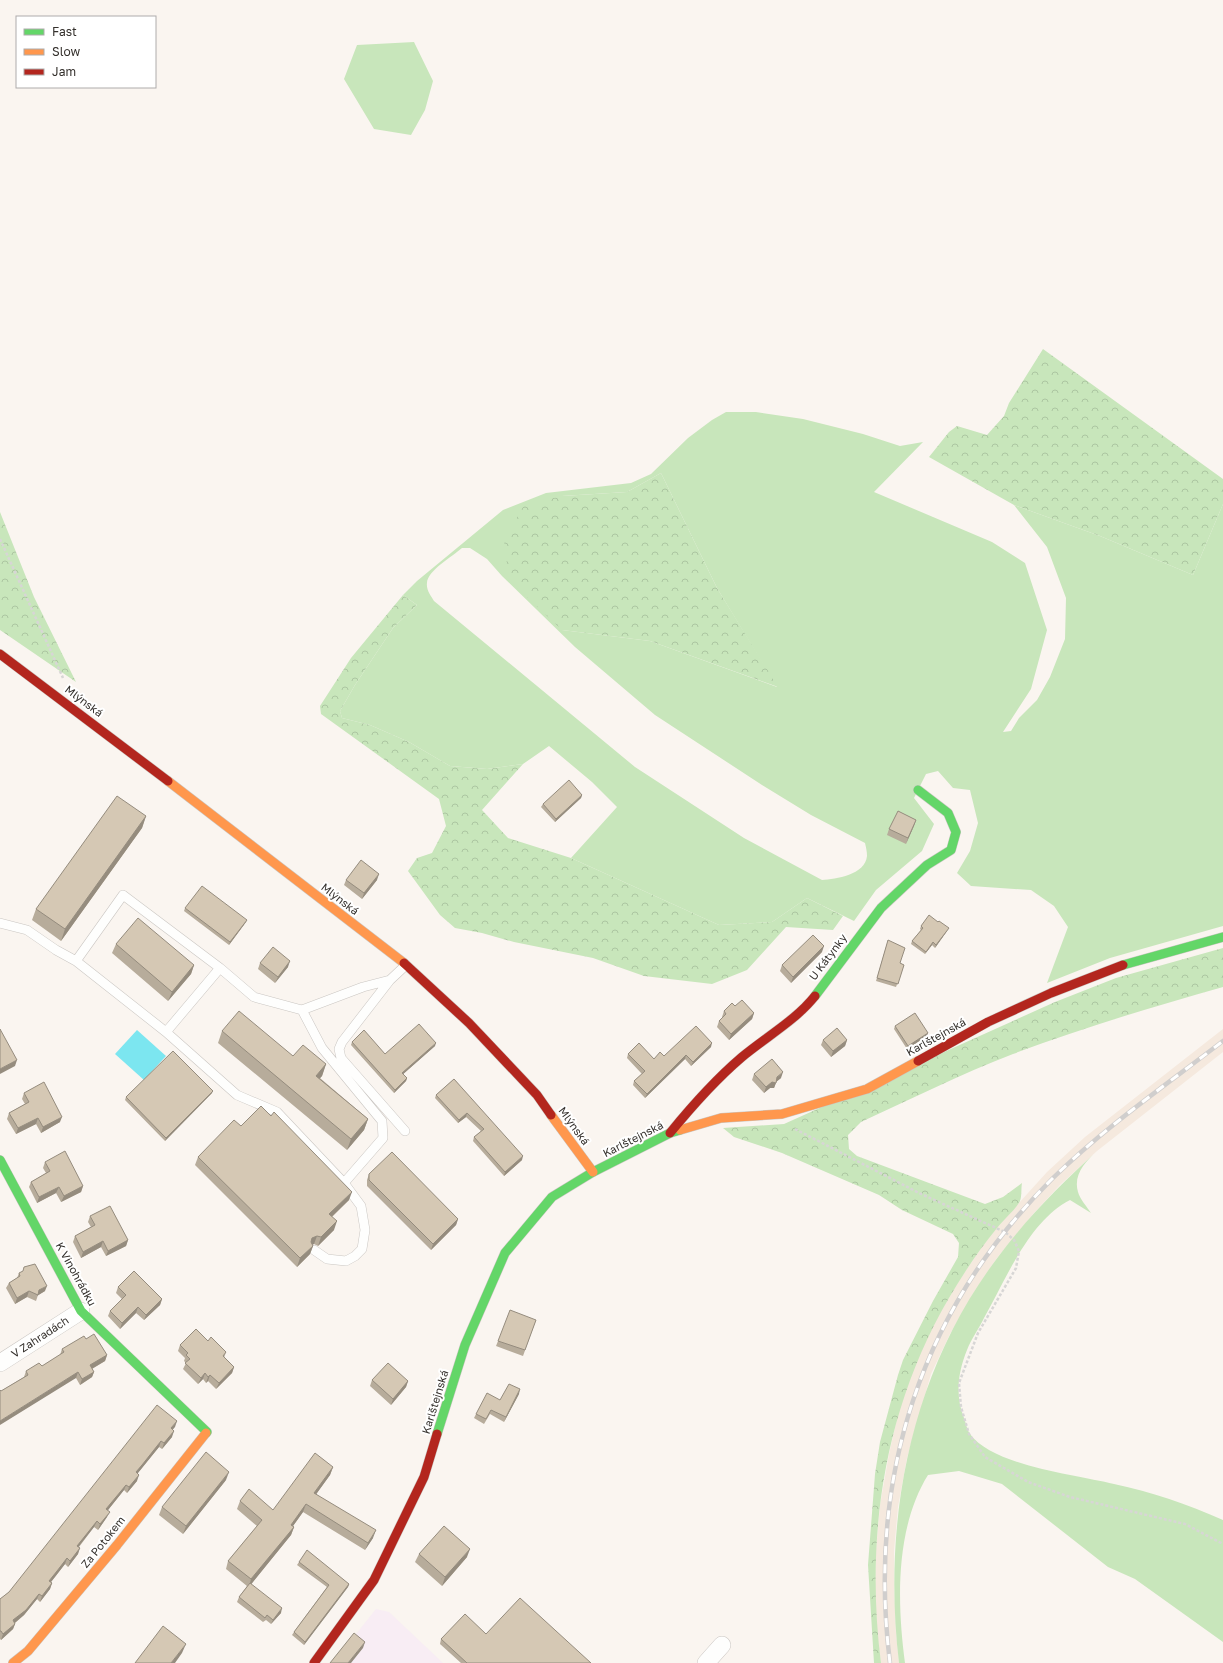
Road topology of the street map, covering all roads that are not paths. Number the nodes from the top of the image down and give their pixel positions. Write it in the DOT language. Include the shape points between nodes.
graph roads {
  1 [pos="0,654"];
  2 [pos="918,790"];
  3 [pos="0,923"];
  4 [pos="1223,937"];
  5 [pos="76,961"];
  6 [pos="406,965"];
  7 [pos="220,968"];
  8 [pos="390,980"];
  9 [pos="302,1010"];
  10 [pos="166,1032"];
  11 [pos="405,1131"];
  12 [pos="670,1133"];
  13 [pos="0,1160"];
  14 [pos="593,1172"];
  15 [pos="344,1183"];
  16 [pos="314,1250"];
  17 [pos="81,1311"];
  18 [pos="0,1363"];
  19 [pos="207,1432"];
  20 [pos="722,1645"];
  21 [pos="13,1663"];
  22 [pos="314,1663"];
  23 [pos="706,1663"];
  1 -- 6 [label="street, Mlýnská"];
  2 -- 12 [label="street, U Kátynky" via="948,813 956,832 951,850 927,865 881,908 813,998 741,1058 693,1104"];
  3 -- 5 [label="lane" via="27,930"];
  4 -- 12 [label="street, Karlštejnská" via="1113,968 1051,992 988,1022 867,1089 782,1114 721,1118"];
  5 -- 7 [label="lane" via="123,895"];
  5 -- 10 [label="lane"];
  6 -- 8 [label="lane"];
  6 -- 14 [label="street, Mlýnská" via="469,1022 537,1095"];
  7 -- 9 [label="lane" via="254,997"];
  7 -- 10 [label="lane"];
  8 -- 9 [label="lane" via="363,987"];
  8 -- 11 [label="lane" via="339,1049 341,1058"];
  9 -- 15 [label="lane" via="322,1048 382,1121 383,1138"];
  10 -- 15 [label="lane" via="237,1095 277,1112"];
  12 -- 14 [label="street, Karlštejnská"];
  13 -- 17 [label="street, K Vinohrádku"];
  14 -- 22 [label="street, Karlštejnská" via="552,1197 505,1253 465,1345 424,1477 374,1580"];
  15 -- 16 [label="lane" via="361,1206 365,1230 362,1249 346,1261 328,1259"];
  17 -- 18 [label="street, V Zahradách"];
  17 -- 19 [label="street, K Vinohrádku"];
  19 -- 21 [label="street, Za Potokem" via="112,1551 28,1651"];
  20 -- 23 [label="street"];
}
